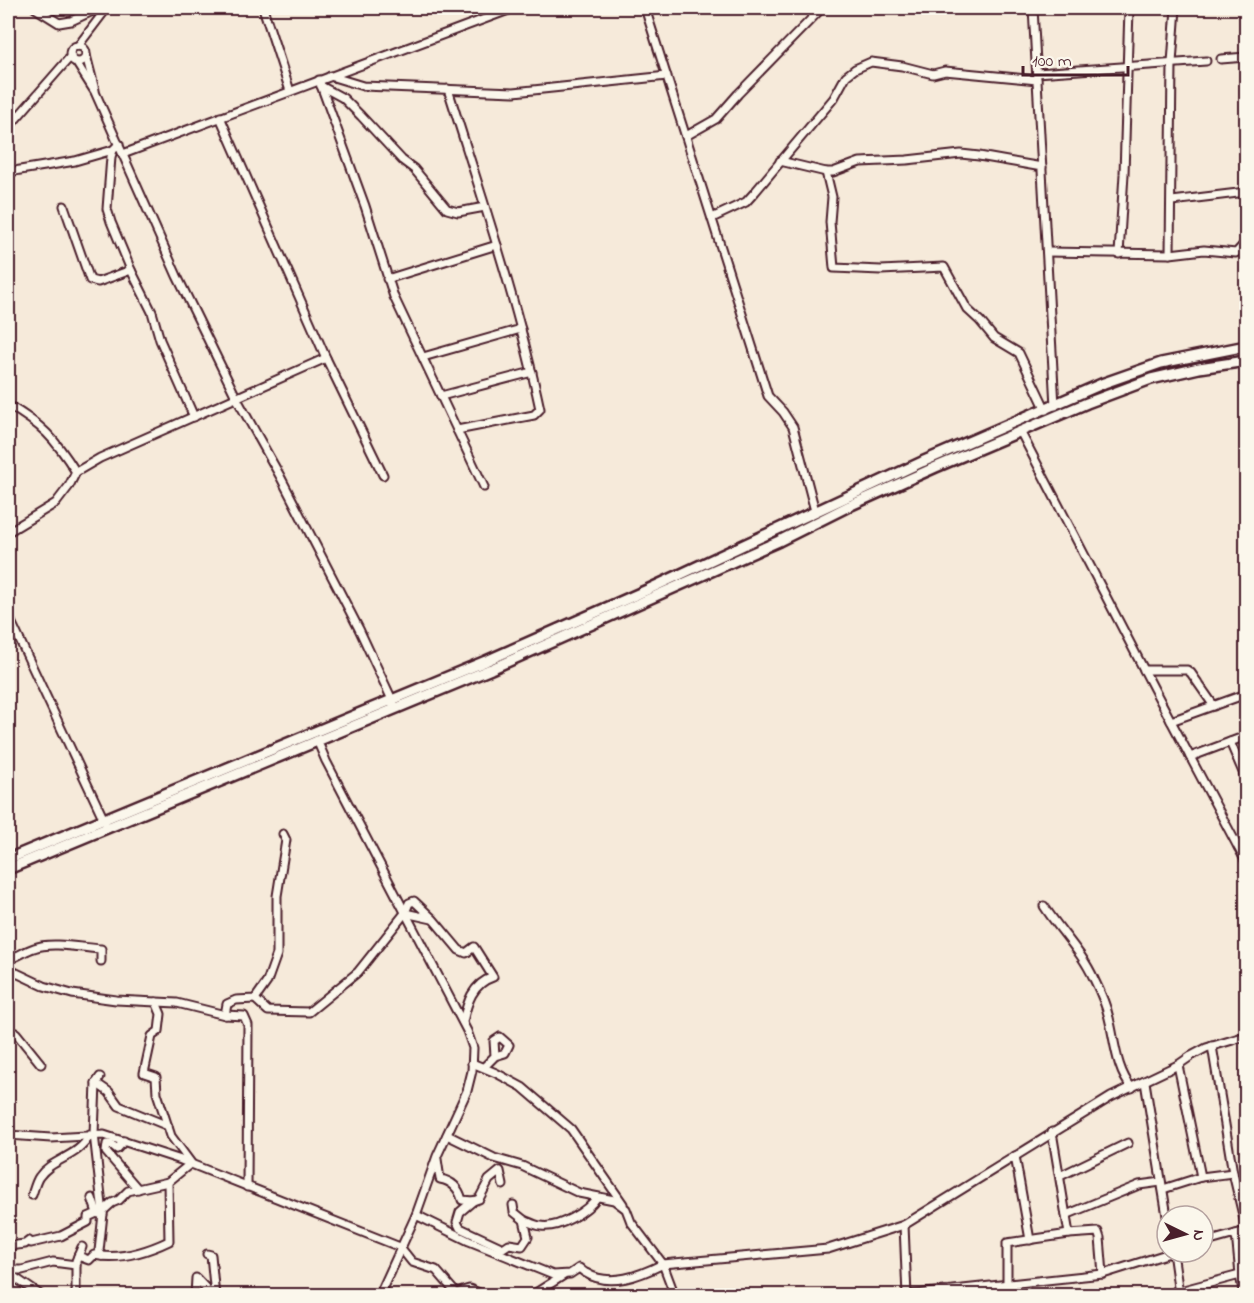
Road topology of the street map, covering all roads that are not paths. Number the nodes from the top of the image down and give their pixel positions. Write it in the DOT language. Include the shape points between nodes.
graph roads {
  1 [pos="35,8"];
  2 [pos="99,8"];
  3 [pos="107,8"];
  4 [pos="263,8"];
  5 [pos="514,8"];
  6 [pos="645,8"];
  7 [pos="822,8"];
  8 [pos="1033,8"];
  9 [pos="1129,8"];
  10 [pos="1176,8"];
  11 [pos="78,46"];
  12 [pos="86,55"];
  13 [pos="1246,57"];
  14 [pos="74,59"];
  15 [pos="1221,59"];
  16 [pos="1206,61"];
  17 [pos="1172,63"];
  18 [pos="1128,66"];
  19 [pos="330,76"];
  20 [pos="667,76"];
  21 [pos="1037,76"];
  22 [pos="320,83"];
  23 [pos="448,89"];
  24 [pos="290,91"];
  25 [pos="95,92"];
  26 [pos="220,117"];
  27 [pos="8,128"];
  28 [pos="686,136"];
  29 [pos="116,147"];
  30 [pos="123,154"];
  31 [pos="780,161"];
  32 [pos="1042,167"];
  33 [pos="8,172"];
  34 [pos="826,172"];
  35 [pos="1246,192"];
  36 [pos="1172,201"];
  37 [pos="64,206"];
  38 [pos="485,207"];
  39 [pos="712,218"];
  40 [pos="1246,242"];
  41 [pos="497,245"];
  42 [pos="1047,252"];
  43 [pos="1119,254"];
  44 [pos="1170,254"];
  45 [pos="131,270"];
  46 [pos="387,279"];
  47 [pos="521,328"];
  48 [pos="1246,346"];
  49 [pos="423,357"];
  50 [pos="326,358"];
  51 [pos="1246,361"];
  52 [pos="532,372"];
  53 [pos="441,396"];
  54 [pos="237,399"];
  55 [pos="8,405"];
  56 [pos="1050,408"];
  57 [pos="194,417"];
  58 [pos="457,430"];
  59 [pos="1020,431"];
  60 [pos="76,472"];
  61 [pos="383,475"];
  62 [pos="484,487"];
  63 [pos="815,511"];
  64 [pos="8,532"];
  65 [pos="8,615"];
  66 [pos="1144,670"];
  67 [pos="1246,694"];
  68 [pos="394,704"];
  69 [pos="1214,706"];
  70 [pos="1171,721"];
  71 [pos="1246,736"];
  72 [pos="317,740"];
  73 [pos="1230,742"];
  74 [pos="1190,757"];
  75 [pos="1246,779"];
  76 [pos="105,823"];
  77 [pos="283,834"];
  78 [pos="1246,841"];
  79 [pos="1238,847"];
  80 [pos="8,859"];
  81 [pos="1246,862"];
  82 [pos="8,869"];
  83 [pos="1044,906"];
  84 [pos="405,913"];
  85 [pos="434,919"];
  86 [pos="8,959"];
  87 [pos="101,961"];
  88 [pos="8,969"];
  89 [pos="255,999"];
  90 [pos="156,1002"];
  91 [pos="225,1015"];
  92 [pos="462,1022"];
  93 [pos="8,1032"];
  94 [pos="1246,1036"];
  95 [pos="1212,1046"];
  96 [pos="495,1056"];
  97 [pos="472,1063"];
  98 [pos="41,1064"];
  99 [pos="1178,1065"];
  100 [pos="484,1067"];
  101 [pos="1145,1082"];
  102 [pos="1132,1088"];
  103 [pos="168,1126"];
  104 [pos="1052,1132"];
  105 [pos="447,1134"];
  106 [pos="8,1135"];
  107 [pos="92,1135"];
  108 [pos="124,1141"];
  109 [pos="1128,1143"];
  110 [pos="437,1156"];
  111 [pos="1015,1156"];
  112 [pos="191,1164"];
  113 [pos="1233,1173"];
  114 [pos="1060,1176"];
  115 [pos="1201,1177"];
  116 [pos="168,1182"];
  117 [pos="503,1185"];
  118 [pos="1162,1185"];
  119 [pos="247,1187"];
  120 [pos="138,1189"];
  121 [pos="32,1195"];
  122 [pos="597,1197"];
  123 [pos="92,1198"];
  124 [pos="473,1201"];
  125 [pos="1165,1204"];
  126 [pos="513,1205"];
  127 [pos="626,1209"];
  128 [pos="101,1213"];
  129 [pos="416,1215"];
  130 [pos="1066,1215"];
  131 [pos="524,1220"];
  132 [pos="904,1224"];
  133 [pos="1246,1229"];
  134 [pos="1069,1234"];
  135 [pos="1236,1234"];
  136 [pos="1030,1240"];
  137 [pos="1215,1240"];
  138 [pos="8,1246"];
  139 [pos="82,1247"];
  140 [pos="400,1247"];
  141 [pos="207,1254"];
  142 [pos="78,1256"];
  143 [pos="102,1256"];
  144 [pos="1155,1258"];
  145 [pos="663,1264"];
  146 [pos="1175,1264"];
  147 [pos="76,1265"];
  148 [pos="8,1272"];
  149 [pos="1103,1274"];
  150 [pos="564,1275"];
  151 [pos="1239,1275"];
  152 [pos="1007,1283"];
  153 [pos="1179,1294"];
  154 [pos="380,1295"];
  155 [pos="907,1295"];
  156 [pos="42,1296"];
  157 [pos="76,1296"];
  158 [pos="195,1296"];
  159 [pos="214,1296"];
  160 [pos="488,1296"];
  161 [pos="531,1296"];
  162 [pos="675,1296"];
  163 [pos="1161,1296"];
  164 [pos="1244,1296"];
  1 -- 2 [label="street" via="59,23"];
  3 -- 11 [label="street"];
  4 -- 24 [label="street"];
  5 -- 19 [label="street"];
  6 -- 20 [label="street"];
  7 -- 28 [label="street" via="716,119"];
  8 -- 21 [label="street"];
  9 -- 18 [label="street"];
  10 -- 17 [label="street"];
  11 -- 12 [label="street"];
  11 -- 14 [label="street" via="72,49"];
  12 -- 14 [label="street" via="82,61"];
  12 -- 25 [label="street"];
  13 -- 15 [label="street"];
  14 -- 25 [label="street"];
  14 -- 27 [label="street"];
  16 -- 17 [label="street"];
  17 -- 18 [label="street"];
  17 -- 36 [label="street"];
  18 -- 21 [label="street"];
  18 -- 43 [label="street"];
  19 -- 22 [label="street"];
  19 -- 23 [label="street" via="363,86"];
  20 -- 23 [label="street" via="514,92"];
  20 -- 28 [label="street"];
  21 -- 31 [label="street" via="945,71 933,74 902,66 864,64 846,76 834,98"];
  21 -- 32 [label="street"];
  22 -- 24 [label="street"];
  22 -- 38 [label="street" via="343,98 414,169 447,209 458,212"];
  22 -- 46 [label="street"];
  23 -- 38 [label="street"];
  24 -- 26 [label="street"];
  25 -- 29 [label="street"];
  26 -- 30 [label="street"];
  26 -- 50 [label="street"];
  28 -- 39 [label="street"];
  29 -- 30 [label="street"];
  29 -- 33 [label="street" via="75,161"];
  29 -- 45 [label="street" via="109,171 107,209"];
  30 -- 54 [label="street"];
  31 -- 34 [label="street"];
  31 -- 39 [label="street" via="746,202"];
  32 -- 34 [label="street" via="961,154 860,162"];
  32 -- 42 [label="street"];
  34 -- 56 [label="street" via="832,197 834,268 944,267 967,309 994,338 1018,353"];
  35 -- 36 [label="street"];
  36 -- 44 [label="street"];
  37 -- 45 [label="street" via="90,280 98,282"];
  38 -- 41 [label="street"];
  39 -- 63 [label="street" via="768,396 793,427"];
  40 -- 44 [label="street" via="1236,253 1204,250"];
  41 -- 46 [label="street"];
  41 -- 47 [label="street"];
  42 -- 43 [label="street"];
  42 -- 56 [label="street"];
  43 -- 44 [label="street"];
  45 -- 57 [label="street"];
  46 -- 49 [label="street"];
  47 -- 49 [label="street"];
  47 -- 52 [label="street"];
  48 -- 56 [label="main road" via="1161,363"];
  49 -- 53 [label="street"];
  50 -- 54 [label="street"];
  50 -- 61 [label="street"];
  51 -- 59 [label="main road" via="1151,379"];
  52 -- 53 [label="street"];
  52 -- 58 [label="street" via="539,412"];
  53 -- 58 [label="street"];
  54 -- 57 [label="street"];
  54 -- 68 [label="street" via="359,628"];
  55 -- 60 [label="street" via="48,432"];
  56 -- 63 [label="main road"];
  57 -- 60 [label="street"];
  58 -- 62 [label="street"];
  59 -- 66 [label="street"];
  59 -- 68 [label="main road" via="491,669"];
  60 -- 64 [label="street" via="56,503"];
  63 -- 68 [label="main road"];
  65 -- 76 [label="street"];
  66 -- 69 [label="street" via="1186,670"];
  66 -- 70 [label="street"];
  67 -- 69 [label="street"];
  68 -- 72 [label="main road"];
  68 -- 76 [label="main road"];
  69 -- 70 [label="street"];
  70 -- 74 [label="street"];
  71 -- 73 [label="street"];
  72 -- 76 [label="main road"];
  72 -- 84 [label="street"];
  73 -- 74 [label="street"];
  73 -- 75 [label="street"];
  74 -- 79 [label="street"];
  76 -- 80 [label="main road"];
  76 -- 82 [label="main road"];
  77 -- 89 [label="street" via="286,840 277,896 277,954 267,982"];
  78 -- 79 [label="street"];
  79 -- 81 [label="street"];
  83 -- 102 [label="street" via="1094,978 1110,1019 1118,1058"];
  84 -- 85 [label="street"];
  84 -- 85 [label="street" via="414,901"];
  84 -- 89 [label="street" via="358,972 309,1012 268,1011"];
  84 -- 92 [label="street"];
  85 -- 92 [label="street" via="459,950 466,953 474,947 493,977 468,998"];
  86 -- 87 [label="street" via="48,945 101,949"];
  88 -- 90 [label="street" via="72,994"];
  89 -- 91 [label="street" via="227,1004"];
  90 -- 91 [label="street"];
  90 -- 103 [label="street" via="161,1014 159,1031 152,1036 144,1073 156,1077"];
  91 -- 119 [label="street" via="244,1016 248,1024"];
  92 -- 97 [label="street" via="473,1048"];
  93 -- 98 [label="street" via="16,1033"];
  94 -- 95 [label="street"];
  95 -- 99 [label="street"];
  95 -- 113 [label="street"];
  96 -- 100 [label="street"];
  97 -- 100 [label="street"];
  97 -- 105 [label="street" via="467,1091"];
  99 -- 101 [label="street"];
  99 -- 115 [label="street"];
  100 -- 127 [label="street" via="522,1087 572,1129"];
  101 -- 102 [label="street"];
  101 -- 118 [label="street"];
  102 -- 104 [label="street"];
  103 -- 107 [label="street" via="119,1106 98,1080"];
  103 -- 112 [label="street"];
  104 -- 111 [label="street"];
  104 -- 114 [label="street"];
  105 -- 110 [label="street"];
  105 -- 122 [label="street" via="579,1194"];
  106 -- 107 [label="street"];
  107 -- 108 [label="street"];
  107 -- 121 [label="street" via="73,1154 50,1166 39,1177"];
  107 -- 128 [label="street"];
  108 -- 112 [label="street"];
  108 -- 120 [label="street" via="117,1149 107,1144 106,1152"];
  109 -- 114 [label="street"];
  110 -- 124 [label="street" via="440,1179 449,1180 462,1200"];
  110 -- 129 [label="street"];
  111 -- 132 [label="street"];
  111 -- 136 [label="street"];
  112 -- 116 [label="street"];
  112 -- 119 [label="street"];
  113 -- 115 [label="street"];
  113 -- 133 [label="street"];
  114 -- 130 [label="street"];
  115 -- 118 [label="street"];
  116 -- 120 [label="street"];
  116 -- 143 [label="street" via="169,1241 123,1256"];
  117 -- 124 [label="street" via="500,1171 489,1180 479,1199"];
  118 -- 125 [label="street"];
  118 -- 130 [label="street" via="1139,1185"];
  119 -- 140 [label="street"];
  120 -- 128 [label="street" via="128,1191"];
  122 -- 127 [label="street" via="614,1200"];
  122 -- 131 [label="street" via="591,1206 561,1224 543,1227"];
  123 -- 128 [label="street"];
  124 -- 131 [label="street" via="460,1212 460,1228 503,1248 509,1244 522,1246 528,1237"];
  126 -- 131 [label="street" via="514,1212"];
  127 -- 145 [label="street" via="631,1222"];
  128 -- 138 [label="street" via="88,1217 88,1222 61,1236"];
  128 -- 143 [label="street"];
  129 -- 140 [label="street"];
  129 -- 150 [label="street" via="496,1253 553,1275"];
  130 -- 134 [label="street"];
  132 -- 145 [label="street" via="828,1249"];
  132 -- 155 [label="street"];
  133 -- 135 [label="street"];
  134 -- 136 [label="street"];
  134 -- 149 [label="street" via="1098,1233"];
  135 -- 137 [label="street"];
  135 -- 151 [label="street"];
  136 -- 152 [label="street" via="1007,1243"];
  139 -- 142 [label="street"];
  140 -- 154 [label="street"];
  140 -- 160 [label="street" via="412,1262 435,1270 456,1293 469,1289"];
  141 -- 159 [label="street" via="211,1255"];
  142 -- 143 [label="street" via="89,1260 94,1255"];
  142 -- 147 [label="street"];
  144 -- 149 [label="street"];
  145 -- 150 [label="street" via="641,1275 611,1280 579,1268"];
  145 -- 162 [label="street"];
  146 -- 153 [label="street"];
  147 -- 148 [label="street" via="53,1262"];
  147 -- 157 [label="street"];
  148 -- 156 [label="street"];
  149 -- 152 [label="street"];
  150 -- 161 [label="street"];
  151 -- 153 [label="street"];
  151 -- 164 [label="street"];
  152 -- 155 [label="street"];
  153 -- 163 [label="street"];
  158 -- 159 [label="street" via="196,1278"];
}
